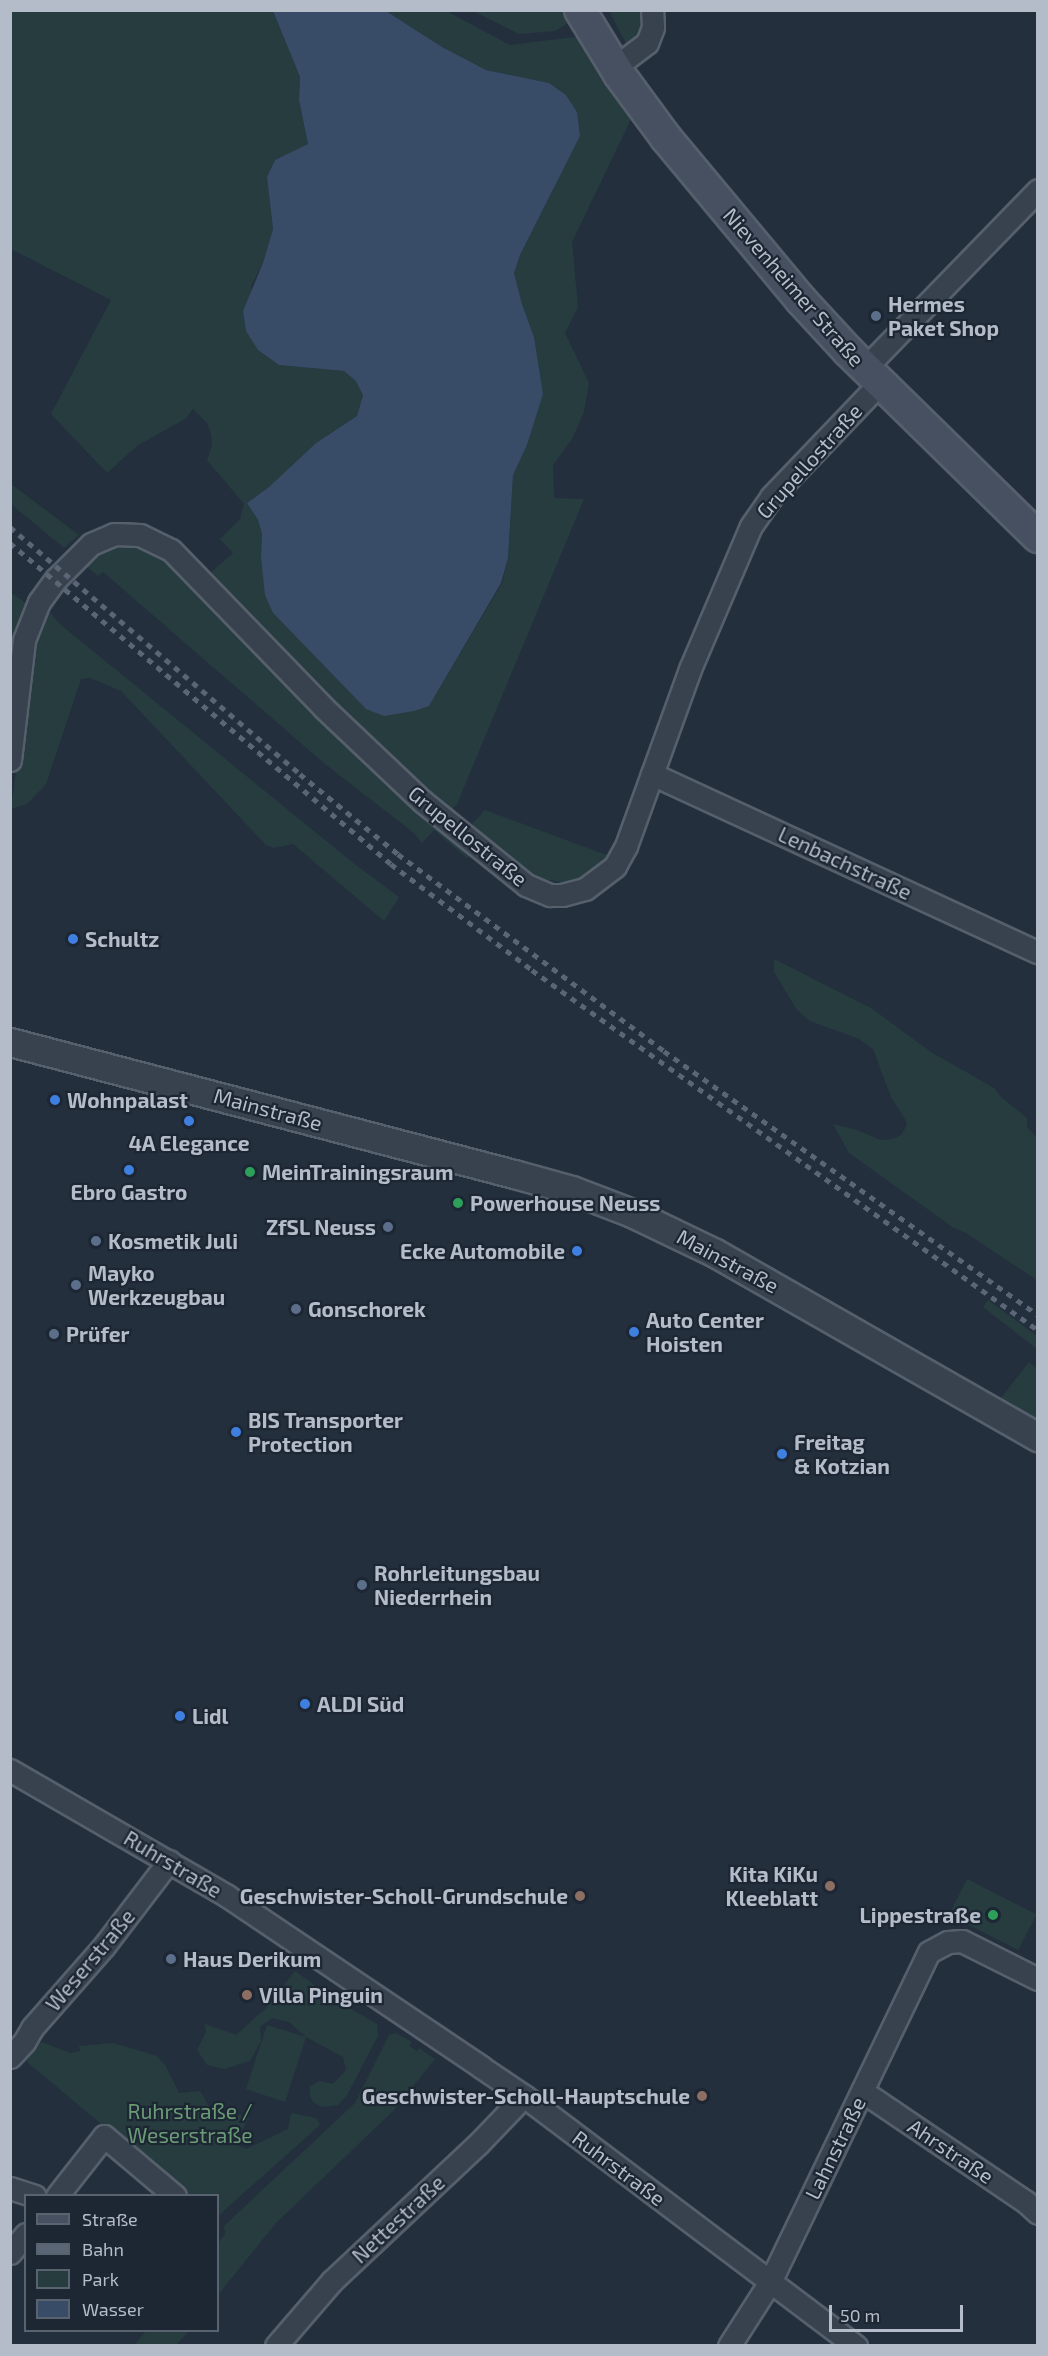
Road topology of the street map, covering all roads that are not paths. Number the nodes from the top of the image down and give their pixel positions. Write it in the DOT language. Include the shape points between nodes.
graph roads {
  1 [pos="580,10"];
  2 [pos="652,10"];
  3 [pos="615,67"];
  4 [pos="1038,190"];
  5 [pos="872,376"];
  6 [pos="1038,537"];
  7 [pos="10,760"];
  8 [pos="651,774"];
  9 [pos="1038,952"];
  10 [pos="10,1042"];
  11 [pos="1038,1437"];
  12 [pos="10,1770"];
  13 [pos="169,1861"];
  14 [pos="1038,1979"];
  15 [pos="10,2057"];
  16 [pos="862,2091"];
  17 [pos="524,2096"];
  18 [pos="10,2188"];
  19 [pos="29,2194"];
  20 [pos="59,2194"];
  21 [pos="173,2194"];
  22 [pos="1038,2213"];
  23 [pos="24,2236"];
  24 [pos="10,2253"];
  25 [pos="770,2282"];
  26 [pos="276,2346"];
  27 [pos="729,2346"];
  28 [pos="856,2346"];
  1 -- 3 [label="main road, Nievenheimer Straße"];
  2 -- 3 [label="street" via="653,27 647,43"];
  3 -- 5 [label="main road, Nievenheimer Straße" via="666,138 801,300"];
  4 -- 5 [label="street, Grupellostraße"];
  5 -- 6 [label="main road, Nievenheimer Straße"];
  5 -- 8 [label="street, Grupellostraße" via="751,525"];
  7 -- 8 [label="street, Grupellostraße" via="24,640 39,602 91,544 121,533 140,535 171,550 324,708 422,801 538,892 562,896 585,889 615,866"];
  8 -- 9 [label="street, Lenbachstraße"];
  10 -- 11 [label="street, Mainstraße" via="514,1174 572,1190 632,1213 715,1253"];
  12 -- 13 [label="street, Ruhrstraße"];
  13 -- 15 [label="street, Weserstraße" via="104,1946"];
  13 -- 17 [label="street, Ruhrstraße"];
  14 -- 16 [label="street, Lahnstraße" via="962,1941 934,1947 925,1958"];
  16 -- 22 [label="street, Ahrstraße"];
  16 -- 25 [label="street, Lahnstraße"];
  17 -- 25 [label="street, Ruhrstraße"];
  17 -- 26 [label="street, Nettestraße" via="333,2281"];
  18 -- 19 [label="street"];
  20 -- 21 [label="street" via="104,2136"];
  23 -- 24 [label="street"];
  25 -- 27 [label="street, Lahnstraße"];
  25 -- 28 [label="street, Ruhrstraße"];
}
